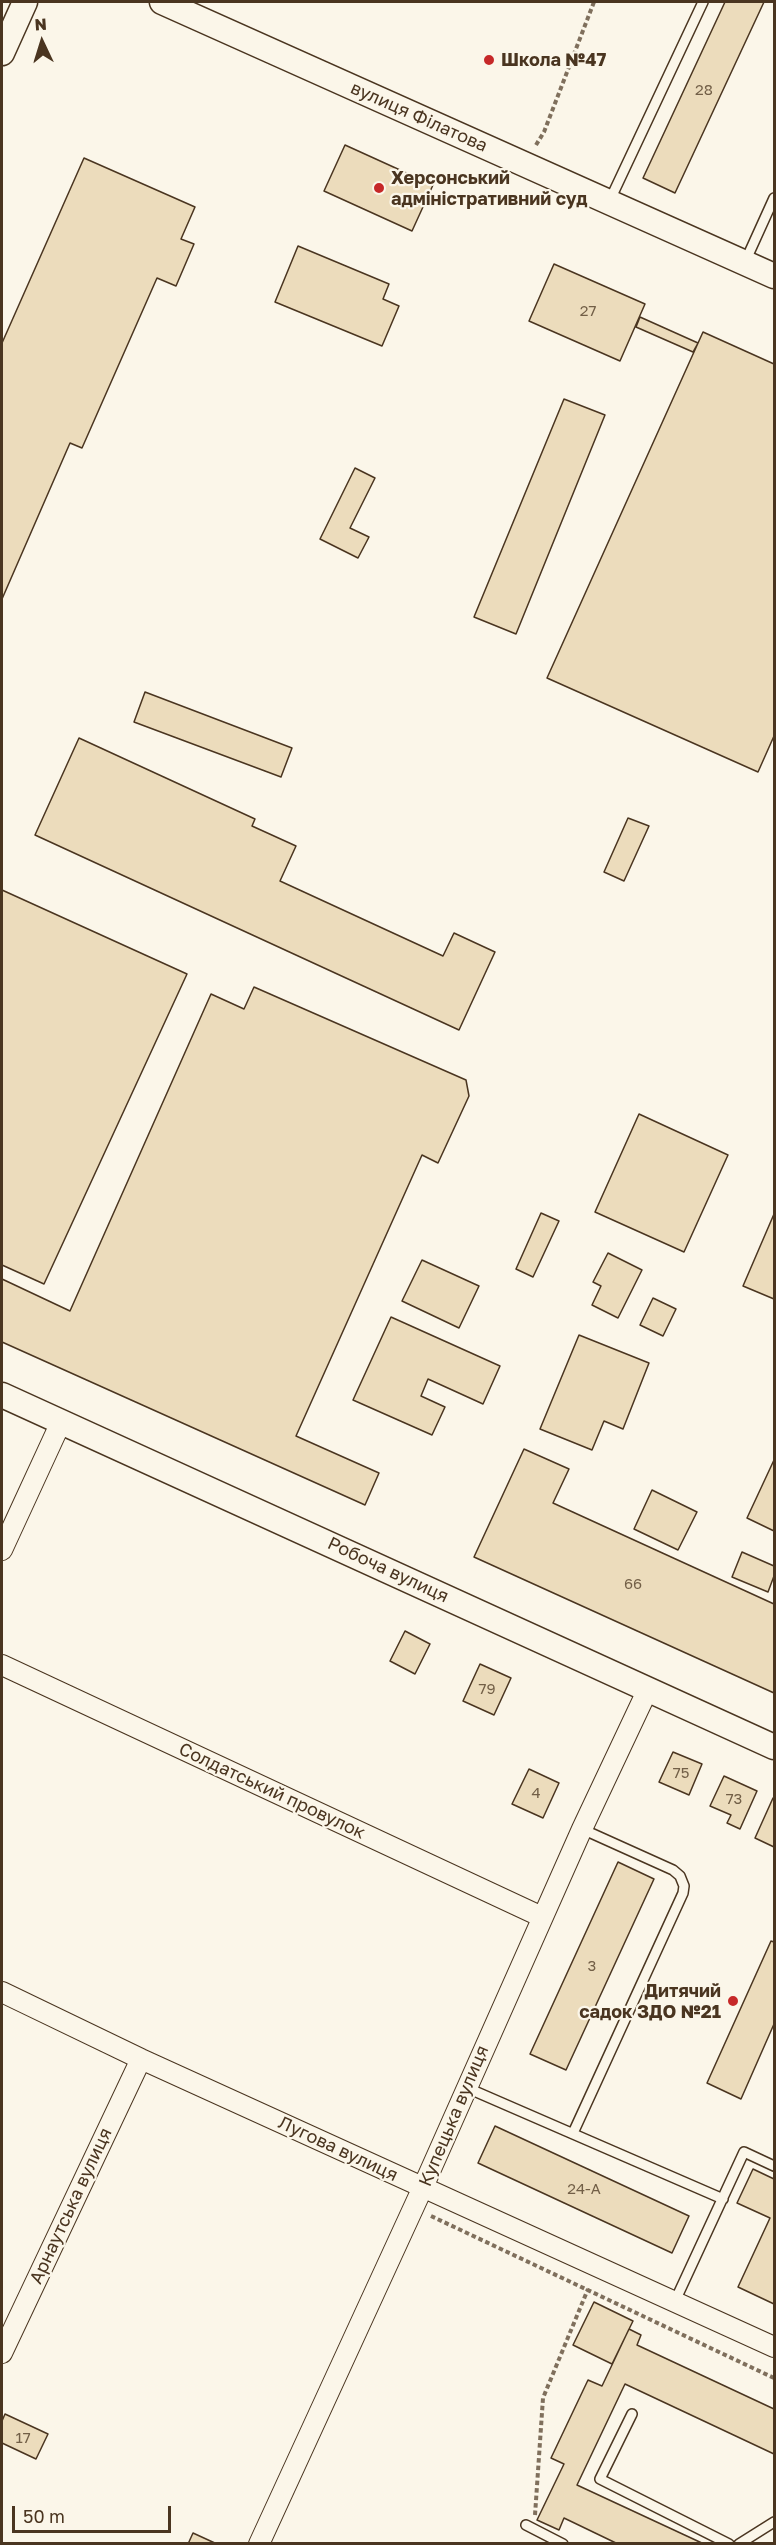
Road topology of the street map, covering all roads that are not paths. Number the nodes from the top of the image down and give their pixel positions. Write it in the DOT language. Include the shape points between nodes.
graph roads {
  1 [pos="25,2"];
  2 [pos="162,2"];
  3 [pos="703,2"];
  4 [pos="2,53"];
  5 [pos="774,198"];
  6 [pos="609,202"];
  7 [pos="744,262"];
  8 [pos="774,276"];
  9 [pos="2,1395"];
  10 [pos="62,1422"];
  11 [pos="2,1550"];
  12 [pos="2,1665"];
  13 [pos="648,1689"];
  14 [pos="774,1747"];
  15 [pos="582,1829"];
  16 [pos="542,1917"];
  17 [pos="2,1992"];
  18 [pos="141,2059"];
  19 [pos="465,2087"];
  20 [pos="573,2133"];
  21 [pos="774,2166"];
  22 [pos="423,2187"];
  23 [pos="723,2199"];
  24 [pos="675,2301"];
  25 [pos="774,2348"];
  26 [pos="2,2353"];
  27 [pos="632,2414"];
  28 [pos="774,2522"];
  29 [pos="530,2527"];
  30 [pos="259,2544"];
  31 [pos="563,2544"];
  32 [pos="729,2544"];
  33 [pos="739,2544"];
  1 -- 4 [label="street"];
  2 -- 6 [label="street, вулиця Філатова"];
  3 -- 6 [label="lane"];
  5 -- 7 [label="lane"];
  6 -- 7 [label="street, вулиця Філатова"];
  7 -- 8 [label="street, вулиця Філатова"];
  9 -- 10 [label="street, Робоча вулиця"];
  10 -- 11 [label="street"];
  10 -- 13 [label="street, Робоча вулиця"];
  12 -- 16 [label="street, Солдатський провулок"];
  13 -- 14 [label="street, Робоча вулиця"];
  13 -- 15 [label="street, Купецька вулиця"];
  15 -- 16 [label="street, Купецька вулиця"];
  15 -- 20 [label="lane" via="672,1870 684,1886"];
  16 -- 19 [label="street, Купецька вулиця"];
  17 -- 18 [label="street, Лугова вулиця"];
  18 -- 22 [label="street, Лугова вулиця"];
  18 -- 26 [label="street, Арнаутська вулиця"];
  19 -- 20 [label="lane"];
  19 -- 22 [label="street, Купецька вулиця"];
  20 -- 23 [label="lane"];
  21 -- 23 [label="lane" via="744,2152"];
  22 -- 24 [label="street, Лугова вулиця"];
  22 -- 30 [label="street, Купецька вулиця"];
  23 -- 24 [label="lane"];
  24 -- 25 [label="street, Лугова вулиця"];
  27 -- 32 [label="lane" via="600,2479"];
  28 -- 33 [label="lane"];
  29 -- 31 [label="lane"];
}
